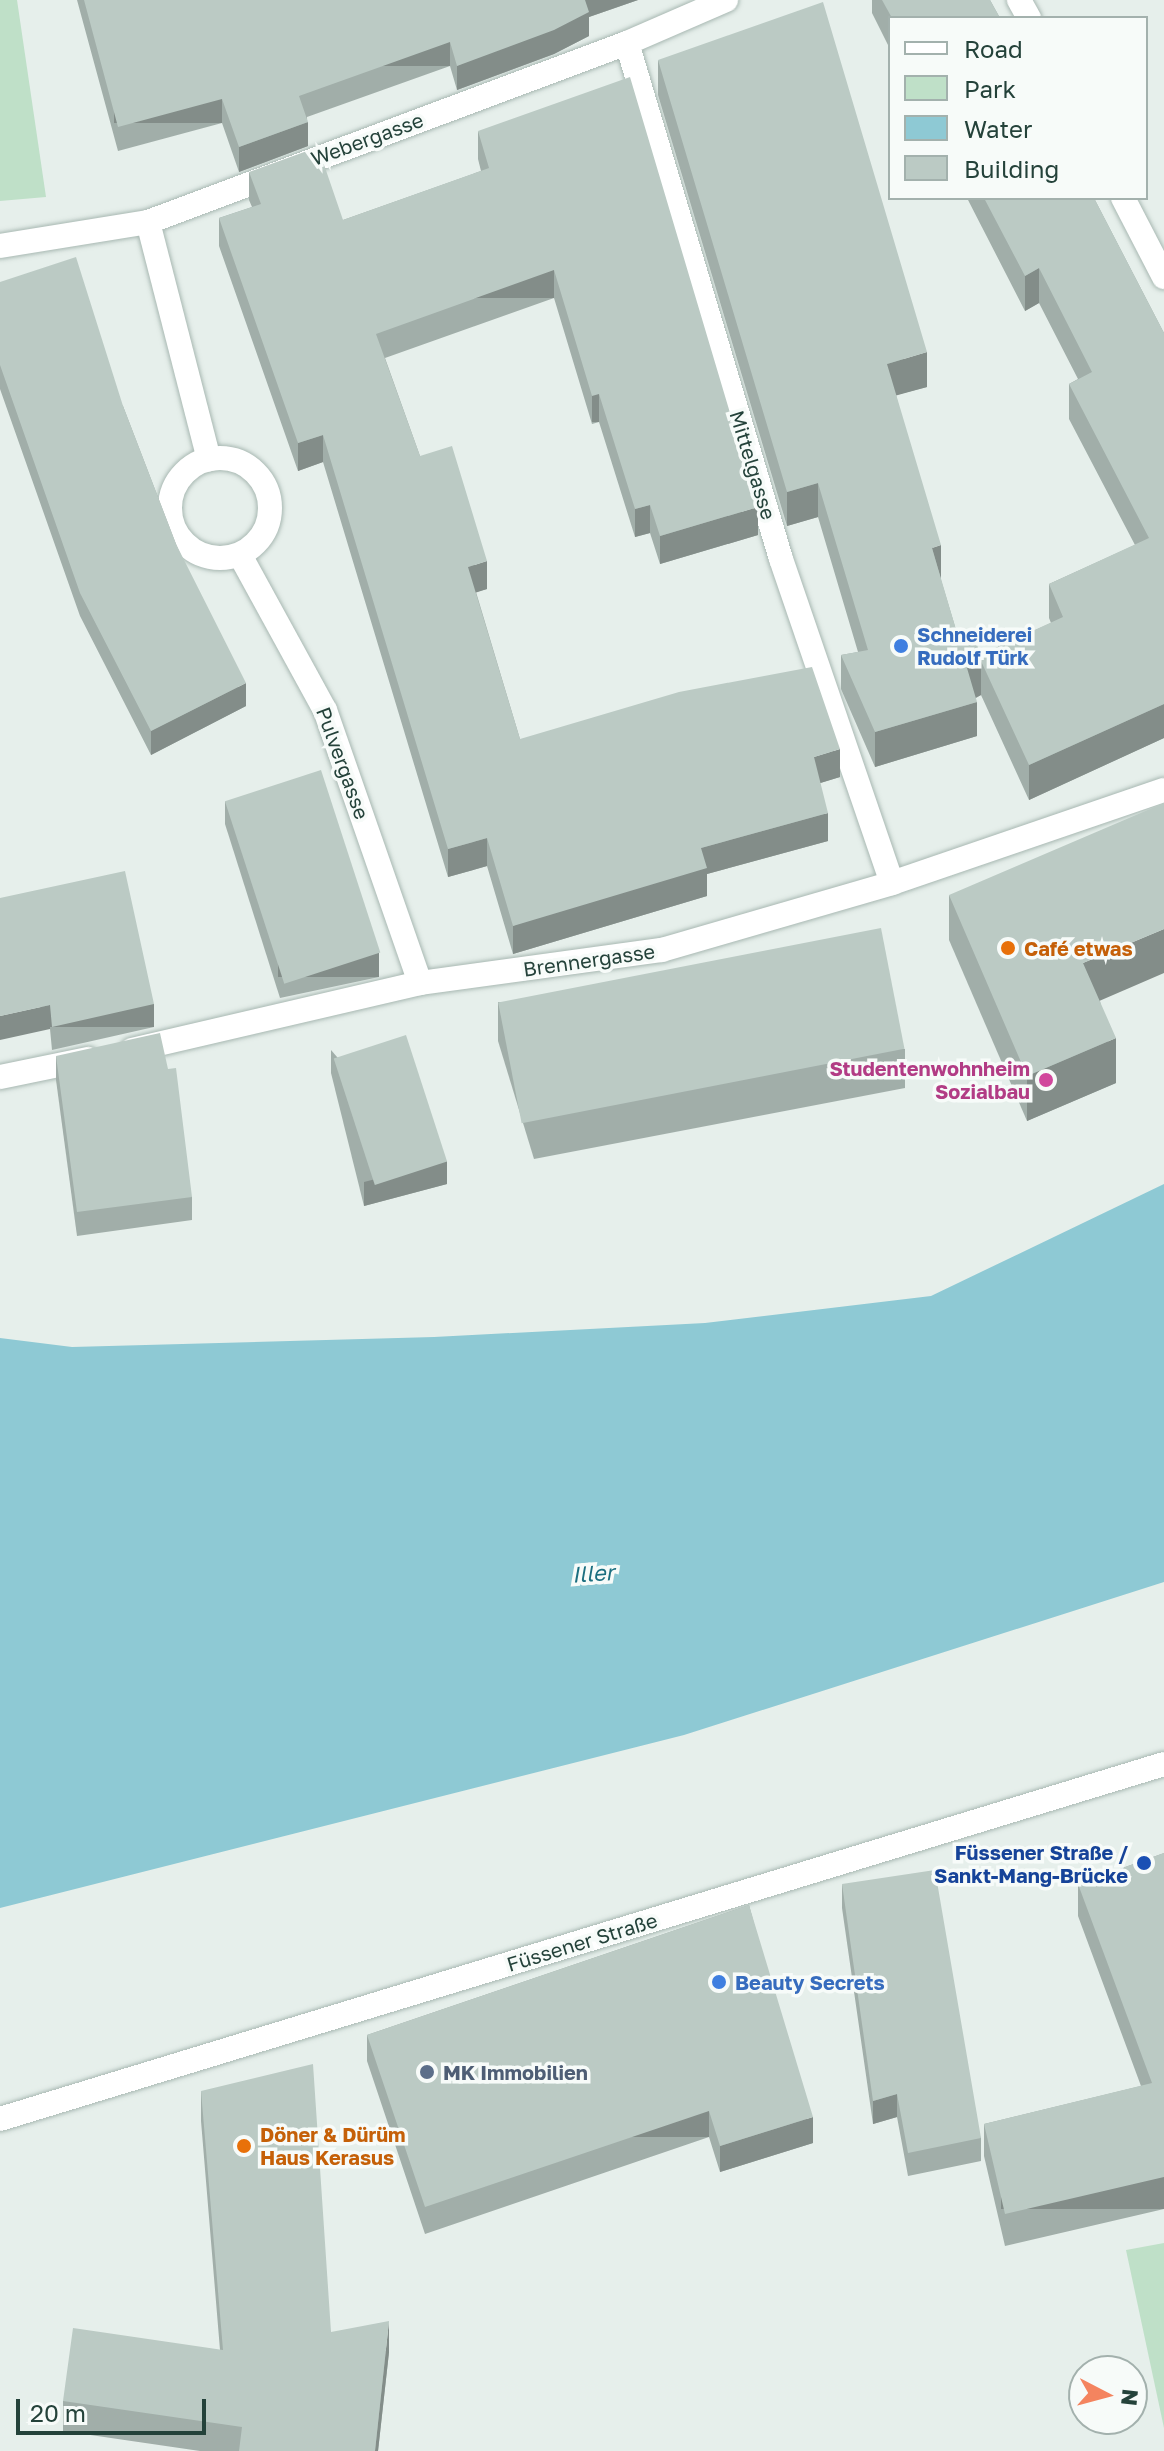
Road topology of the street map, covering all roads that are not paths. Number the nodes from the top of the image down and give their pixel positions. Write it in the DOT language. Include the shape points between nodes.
graph roads {
  1 [pos="726,0"];
  2 [pos="627,43"];
  3 [pos="1124,200"];
  4 [pos="148,222"];
  5 [pos="0,246"];
  6 [pos="1164,277"];
  7 [pos="209,459"];
  8 [pos="240,555"];
  9 [pos="1164,790"];
  10 [pos="892,883"];
  11 [pos="420,983"];
  12 [pos="0,1077"];
  13 [pos="1164,1764"];
  14 [pos="0,2119"];
  1 -- 2 [label="street, Webergasse"];
  2 -- 4 [label="street, Webergasse"];
  2 -- 10 [label="street, Mittelgasse" via="781,559"];
  3 -- 6 [label="street"];
  4 -- 5 [label="street, Webergasse"];
  4 -- 7 [label="street"];
  7 -- 8 [label="street" via="240,461 263,482 269,496 268,524"];
  7 -- 8 [label="street" via="181,476 173,490 172,523 180,538 208,557"];
  8 -- 11 [label="street, Pulvergasse" via="325,710"];
  9 -- 10 [label="street, Brennergasse"];
  10 -- 11 [label="street, Brennergasse" via="662,950"];
  11 -- 12 [label="street, Brennergasse"];
  13 -- 14 [label="street, Füssener Straße"];
}
